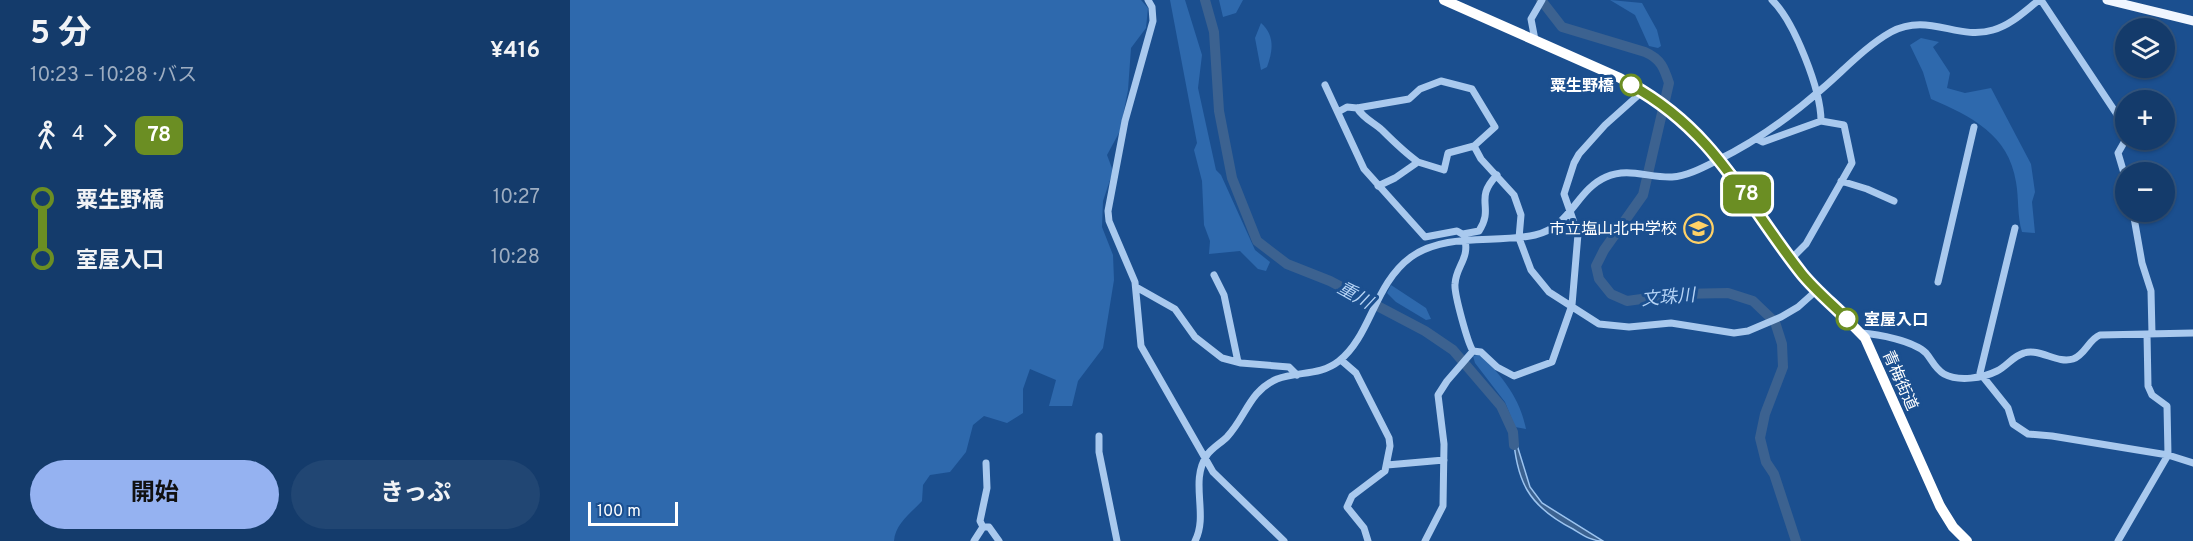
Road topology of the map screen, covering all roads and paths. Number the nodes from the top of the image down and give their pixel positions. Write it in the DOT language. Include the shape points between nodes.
graph roads {
  1 [pos="1148,0"];
  2 [pos="1444,0"];
  3 [pos="1542,0"];
  4 [pos="1772,0"];
  5 [pos="2040,0"];
  6 [pos="2107,0"];
  7 [pos="2193,21"];
  8 [pos="1535,40"];
  9 [pos="1325,85"];
  10 [pos="1817,93"];
  11 [pos="1648,94"];
  12 [pos="1357,108"];
  13 [pos="1338,111"];
  14 [pos="2115,112"];
  15 [pos="1821,121"];
  16 [pos="1974,127"];
  17 [pos="1757,139"];
  18 [pos="1474,146"];
  19 [pos="1720,159"];
  20 [pos="1418,162"];
  21 [pos="1497,176"];
  22 [pos="1841,182"];
  23 [pos="1378,186"];
  24 [pos="1894,201"];
  25 [pos="1571,213"];
  26 [pos="2135,222"];
  27 [pos="2015,228"];
  28 [pos="1465,238"];
  29 [pos="1520,238"];
  30 [pos="1791,259"];
  31 [pos="1215,275"];
  32 [pos="1938,282"];
  33 [pos="1136,287"];
  34 [pos="1817,290"];
  35 [pos="1572,305"];
  36 [pos="1861,333"];
  37 [pos="2193,333"];
  38 [pos="2150,334"];
  39 [pos="1471,353"];
  40 [pos="1341,360"];
  41 [pos="1238,362"];
  42 [pos="1297,375"];
  43 [pos="1982,376"];
  44 [pos="1099,436"];
  45 [pos="2168,455"];
  46 [pos="1205,459"];
  47 [pos="1444,460"];
  48 [pos="986,463"];
  49 [pos="2193,464"];
  50 [pos="1388,465"];
  51 [pos="983,527"];
  52 [pos="974,541"];
  53 [pos="999,541"];
  54 [pos="1117,541"];
  55 [pos="1195,541"];
  56 [pos="1284,541"];
  57 [pos="1368,541"];
  58 [pos="1425,541"];
  59 [pos="1967,541"];
  60 [pos="2118,541"];
  1 -- 33 [label="street" via="1153,21 1125,121 1108,211"];
  2 -- 8 [label="highway, 青梅街道"];
  3 -- 8 [label="street" via="1531,19"];
  4 -- 10 [label="street" via="1790,20"];
  5 -- 10 [label="street" via="2015,20 1994,30 1978,33 1919,24 1893,31"];
  5 -- 14 [label="street"];
  6 -- 7 [label="main road"];
  8 -- 11 [label="highway, 青梅街道"];
  9 -- 13 [label="street"];
  10 -- 15 [label="street"];
  10 -- 17 [label="street"];
  11 -- 19 [label="highway, 青梅街道" via="1674,113"];
  11 -- 25 [label="street" via="1580,154 1565,187"];
  12 -- 13 [label="street"];
  12 -- 18 [label="street" via="1409,99 1420,89 1441,81 1467,86 1495,127"];
  12 -- 20 [label="street" via="1364,119"];
  13 -- 23 [label="street" via="1360,164"];
  15 -- 17 [label="street" via="1763,142"];
  15 -- 22 [label="street" via="1844,124 1853,159"];
  16 -- 32 [label="street"];
  17 -- 19 [label="street"];
  18 -- 20 [label="street" via="1448,153 1444,170"];
  18 -- 21 [label="street"];
  19 -- 25 [label="street" via="1685,175 1638,172 1606,177 1587,191"];
  19 -- 30 [label="highway, 青梅街道"];
  20 -- 23 [label="street"];
  21 -- 28 [label="street" via="1484,193 1485,222 1479,231"];
  21 -- 29 [label="street" via="1520,208"];
  22 -- 24 [label="street"];
  22 -- 30 [label="street" via="1806,244"];
  23 -- 28 [label="street" via="1425,237 1457,231"];
  25 -- 29 [label="street" via="1542,233"];
  25 -- 35 [label="street" via="1578,234"];
  26 -- 38 [label="street" via="2151,291"];
  27 -- 43 [label="street"];
  28 -- 29 [label="street"];
  28 -- 39 [label="street" via="1466,258 1454,286"];
  28 -- 40 [label="street" via="1419,252 1401,265"];
  29 -- 35 [label="street" via="1531,270 1549,292"];
  30 -- 34 [label="highway, 青梅街道"];
  31 -- 41 [label="street" via="1224,295"];
  33 -- 41 [label="street" via="1179,312 1195,337 1222,358"];
  33 -- 46 [label="street" via="1141,346"];
  34 -- 35 [label="street" via="1781,316 1734,333 1671,323 1629,327 1599,324"];
  34 -- 36 [label="highway, 青梅街道"];
  35 -- 39 [label="street" via="1555,358 1547,366 1514,376 1481,352"];
  36 -- 43 [label="street" via="1920,349 1945,374 1960,378"];
  36 -- 59 [label="highway, 青梅街道" via="1878,363 1940,506"];
  37 -- 38 [label="street"];
  38 -- 43 [label="street" via="2100,335 2074,358 2064,360 2024,353"];
  38 -- 45 [label="street" via="2148,386 2152,395 2167,406"];
  39 -- 47 [label="street" via="1438,395"];
  40 -- 42 [label="street" via="1319,372"];
  40 -- 50 [label="street" via="1356,373 1389,438"];
  41 -- 42 [label="street" via="1289,368"];
  42 -- 46 [label="street" via="1275,380 1259,390 1231,433"];
  43 -- 45 [label="street" via="2008,408 2013,424 2028,435"];
  44 -- 54 [label="street"];
  45 -- 49 [label="street"];
  45 -- 60 [label="street"];
  46 -- 55 [label="street" via="1198,479 1201,521"];
  46 -- 56 [label="street" via="1221,482"];
  47 -- 50 [label="street"];
  47 -- 58 [label="street" via="1443,506"];
  48 -- 51 [label="street" via="987,488 980,521"];
  50 -- 57 [label="street" via="1352,496 1347,507 1364,528"];
  51 -- 52 [label="street"];
  51 -- 53 [label="street" via="989,526"];
}
